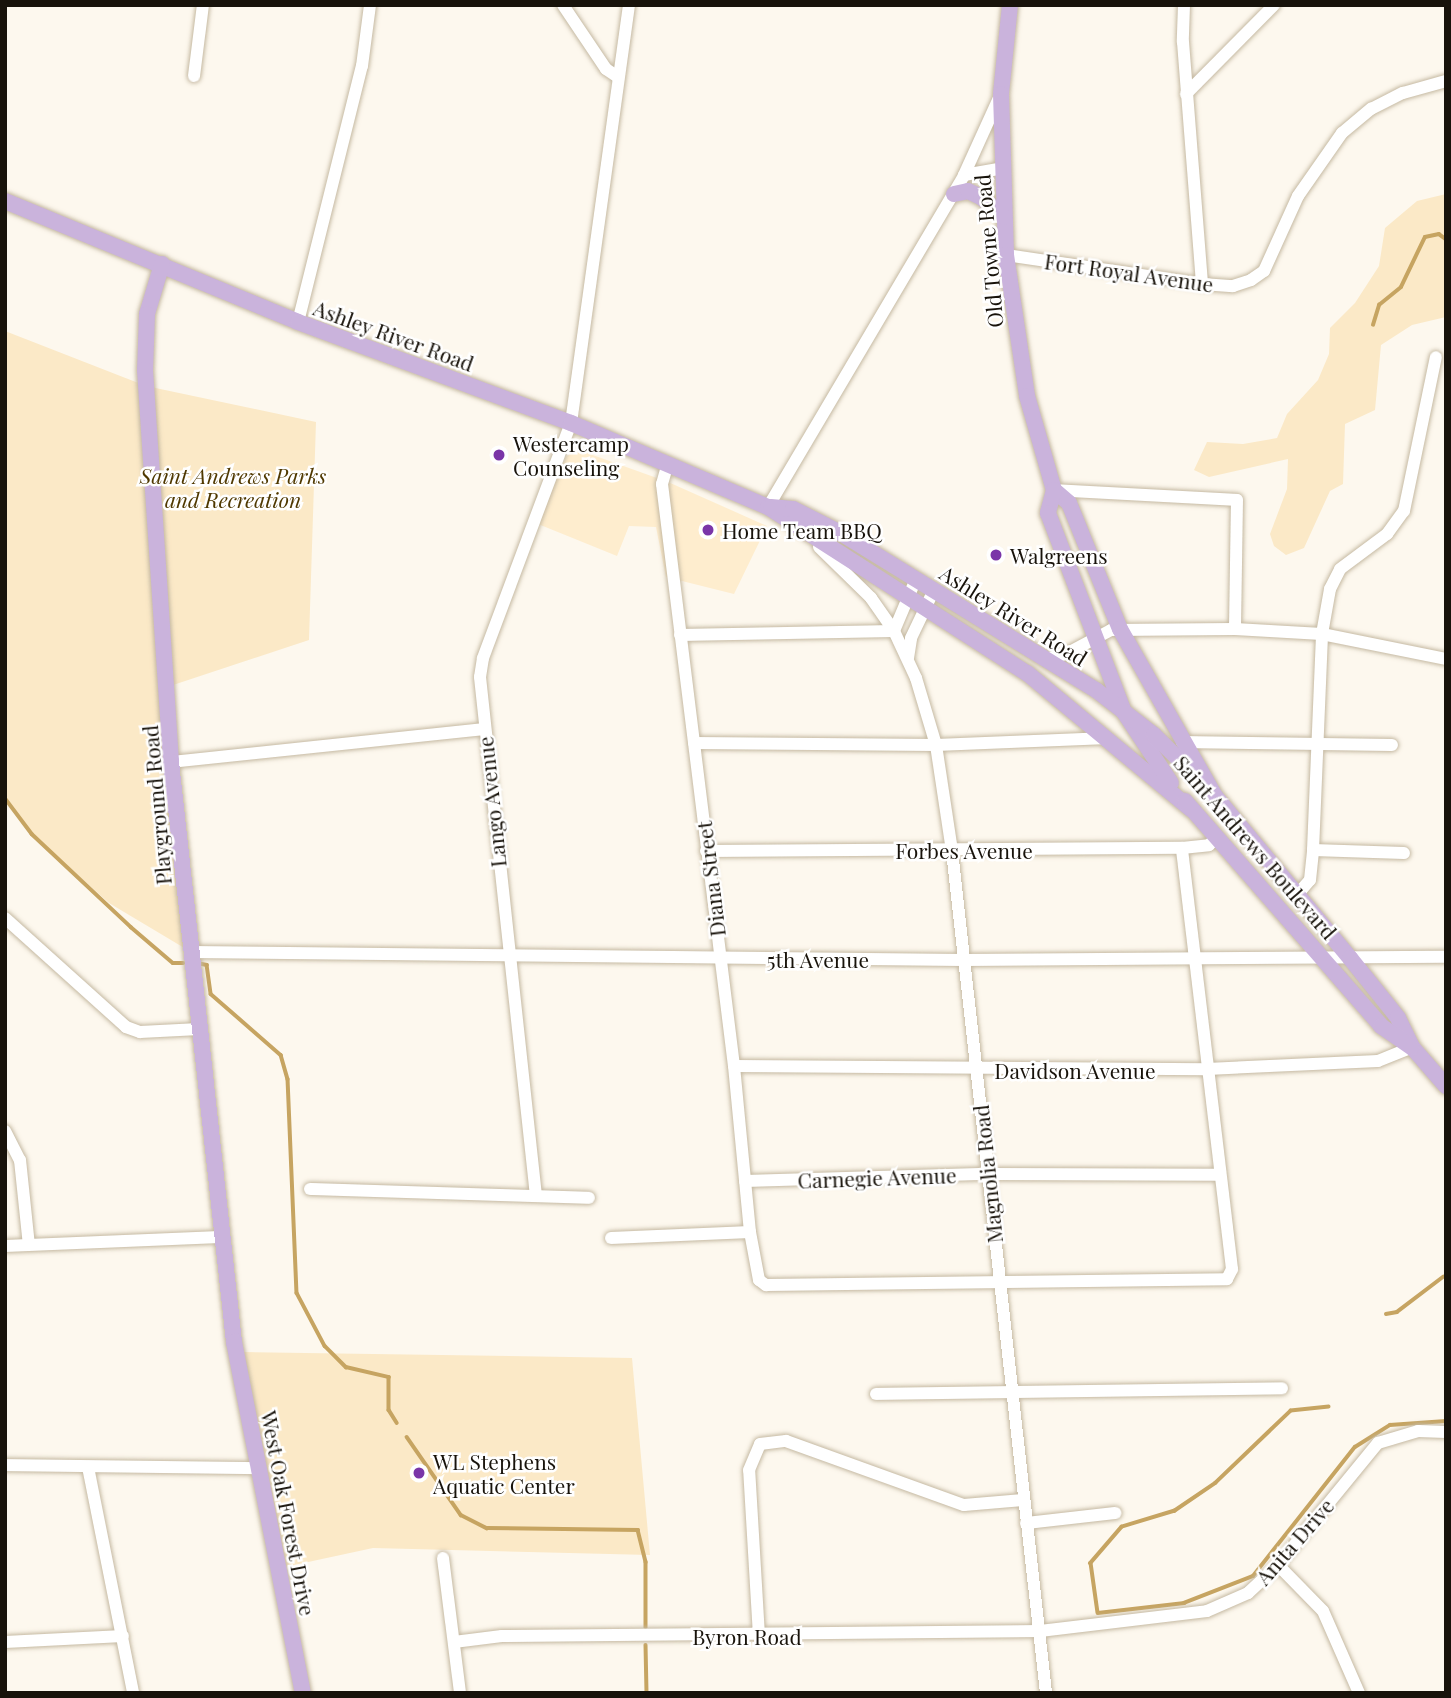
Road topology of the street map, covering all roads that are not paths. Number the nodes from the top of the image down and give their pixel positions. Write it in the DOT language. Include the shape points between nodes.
graph roads {
  1 [pos="204,5"];
  2 [pos="370,5"];
  3 [pos="563,5"];
  4 [pos="629,5"];
  5 [pos="1010,5"];
  6 [pos="1184,5"];
  7 [pos="1274,5"];
  8 [pos="194,76"];
  9 [pos="618,76"];
  10 [pos="1446,82"];
  11 [pos="1001,94"];
  12 [pos="1186,94"];
  13 [pos="1002,168"];
  14 [pos="964,175"];
  15 [pos="954,194"];
  16 [pos="5,201"];
  17 [pos="1004,217"];
  18 [pos="1006,255"];
  19 [pos="162,264"];
  20 [pos="1202,284"];
  21 [pos="298,322"];
  22 [pos="1436,357"];
  23 [pos="571,423"];
  24 [pos="668,463"];
  25 [pos="1054,490"];
  26 [pos="768,507"];
  27 [pos="916,579"];
  28 [pos="934,590"];
  29 [pos="908,596"];
  30 [pos="926,607"];
  31 [pos="1120,629"];
  32 [pos="1235,629"];
  33 [pos="894,631"];
  34 [pos="1322,634"];
  35 [pos="680,635"];
  36 [pos="1096,637"];
  37 [pos="908,658"];
  38 [pos="1044,659"];
  39 [pos="1446,659"];
  40 [pos="1124,712"];
  41 [pos="483,729"];
  42 [pos="1108,738"];
  43 [pos="1318,741"];
  44 [pos="1182,742"];
  45 [pos="694,743"];
  46 [pos="936,745"];
  47 [pos="1392,745"];
  48 [pos="171,762"];
  49 [pos="1215,796"];
  50 [pos="1191,809"];
  51 [pos="1217,837"];
  52 [pos="1182,849"];
  53 [pos="1314,850"];
  54 [pos="952,851"];
  55 [pos="706,852"];
  56 [pos="1404,853"];
  57 [pos="1296,896"];
  58 [pos="5,918"];
  59 [pos="191,952"];
  60 [pos="508,953"];
  61 [pos="1446,957"];
  62 [pos="1324,958"];
  63 [pos="1350,958"];
  64 [pos="719,959"];
  65 [pos="963,960"];
  66 [pos="1192,960"];
  67 [pos="199,1029"];
  68 [pos="1412,1047"];
  69 [pos="734,1066"];
  70 [pos="1207,1069"];
  71 [pos="975,1070"];
  72 [pos="1446,1086"];
  73 [pos="5,1131"];
  74 [pos="988,1174"];
  75 [pos="1219,1175"];
  76 [pos="745,1181"];
  77 [pos="310,1189"];
  78 [pos="536,1196"];
  79 [pos="589,1198"];
  80 [pos="750,1232"];
  81 [pos="220,1237"];
  82 [pos="611,1238"];
  83 [pos="5,1245"];
  84 [pos="29,1245"];
  85 [pos="998,1282"];
  86 [pos="234,1342"];
  87 [pos="1282,1388"];
  88 [pos="876,1394"];
  89 [pos="1012,1394"];
  90 [pos="1446,1432"];
  91 [pos="5,1465"];
  92 [pos="88,1467"];
  93 [pos="258,1468"];
  94 [pos="1023,1500"];
  95 [pos="1115,1513"];
  96 [pos="1026,1523"];
  97 [pos="443,1558"];
  98 [pos="1278,1565"];
  99 [pos="1040,1631"];
  100 [pos="123,1636"];
  101 [pos="759,1636"];
  102 [pos="5,1642"];
  103 [pos="454,1642"];
  104 [pos="133,1693"];
  105 [pos="303,1693"];
  106 [pos="460,1693"];
  107 [pos="1046,1693"];
  108 [pos="1359,1693"];
  1 -- 8 [label="street"];
  2 -- 21 [label="street" via="362,66"];
  3 -- 9 [label="street" via="606,69"];
  4 -- 9 [label="street, Lango Avenue"];
  5 -- 11 [label="main road, Old Towne Road"];
  6 -- 12 [label="street"];
  7 -- 12 [label="street"];
  9 -- 23 [label="street, Lango Avenue"];
  10 -- 20 [label="street, Fort Royal Avenue" via="1381,104 1342,133 1298,196 1264,271 1233,286"];
  11 -- 13 [label="main road, Old Towne Road"];
  11 -- 14 [label="street"];
  12 -- 20 [label="street"];
  13 -- 14 [label="street"];
  13 -- 17 [label="main road, Old Towne Road"];
  14 -- 15 [label="street"];
  15 -- 17 [label="main road" via="968,191"];
  15 -- 26 [label="street"];
  16 -- 19 [label="main road, Ashley River Road"];
  17 -- 18 [label="main road, Old Towne Road"];
  18 -- 20 [label="street, Fort Royal Avenue"];
  18 -- 25 [label="main road, Old Towne Road" via="1027,396"];
  19 -- 21 [label="main road, Ashley River Road"];
  19 -- 48 [label="main road, Playground Road" via="147,314 145,370"];
  21 -- 23 [label="main road, Ashley River Road"];
  22 -- 34 [label="street" via="1404,511 1387,534 1340,569 1330,589"];
  23 -- 24 [label="main road, Ashley River Road"];
  23 -- 41 [label="street, Lango Avenue" via="483,658"];
  24 -- 26 [label="main road, Ashley River Road"];
  24 -- 35 [label="street, Diana Street" via="662,484"];
  25 -- 31 [label="main road, Saint Andrews Boulevard" via="1069,503"];
  25 -- 32 [label="street" via="1237,500"];
  25 -- 36 [label="main road, Saint Andrews Boulevard" via="1048,513"];
  26 -- 27 [label="main road, Ashley River Road" via="793,509"];
  26 -- 29 [label="main road, Ashley River Road"];
  26 -- 33 [label="street, Magnolia Road" via="840,564"];
  27 -- 28 [label="main road, Ashley River Road"];
  27 -- 29 [label="street"];
  28 -- 30 [label="street"];
  28 -- 38 [label="main road, Ashley River Road"];
  29 -- 30 [label="main road, Ashley River Road"];
  29 -- 33 [label="street"];
  30 -- 37 [label="street"];
  30 -- 42 [label="main road, Ashley River Road" via="1027,673"];
  31 -- 32 [label="street"];
  31 -- 36 [label="street"];
  31 -- 44 [label="main road, Saint Andrews Boulevard"];
  32 -- 34 [label="street"];
  33 -- 35 [label="street"];
  33 -- 37 [label="street, Magnolia Road"];
  34 -- 39 [label="street"];
  34 -- 43 [label="street"];
  35 -- 45 [label="street, Diana Street"];
  36 -- 38 [label="street" via="1066,654"];
  36 -- 40 [label="main road, Saint Andrews Boulevard"];
  37 -- 46 [label="street, Magnolia Road"];
  38 -- 40 [label="main road, Ashley River Road"];
  40 -- 49 [label="main road, Ashley River Road"];
  40 -- 50 [label="main road, Saint Andrews Boulevard"];
  41 -- 48 [label="street"];
  41 -- 60 [label="street, Lango Avenue"];
  42 -- 46 [label="street"];
  42 -- 50 [label="main road, Ashley River Road"];
  43 -- 44 [label="street"];
  43 -- 47 [label="street"];
  43 -- 53 [label="street"];
  44 -- 49 [label="main road, Saint Andrews Boulevard"];
  45 -- 46 [label="street"];
  45 -- 55 [label="street, Diana Street"];
  46 -- 54 [label="street, Magnolia Road"];
  48 -- 59 [label="main road, Playground Road"];
  49 -- 57 [label="main road, Saint Andrews Boulevard"];
  50 -- 51 [label="main road, Saint Andrews Boulevard"];
  51 -- 52 [label="street, Forbes Avenue" via="1209,845"];
  51 -- 62 [label="main road, Saint Andrews Boulevard"];
  52 -- 54 [label="street, Forbes Avenue"];
  52 -- 66 [label="street"];
  53 -- 56 [label="street"];
  53 -- 57 [label="street" via="1310,880"];
  54 -- 55 [label="street, Forbes Avenue"];
  54 -- 65 [label="street, Magnolia Road"];
  55 -- 64 [label="street, Diana Street"];
  57 -- 63 [label="main road, Saint Andrews Boulevard"];
  58 -- 67 [label="street" via="126,1027 140,1032"];
  59 -- 60 [label="street, 5th Avenue"];
  59 -- 67 [label="main road, Playground Road"];
  60 -- 64 [label="street, 5th Avenue"];
  60 -- 78 [label="street, Lango Avenue"];
  61 -- 63 [label="street, 5th Avenue"];
  62 -- 63 [label="street, 5th Avenue"];
  62 -- 66 [label="street, 5th Avenue"];
  62 -- 68 [label="main road, Saint Andrews Boulevard" via="1381,1027"];
  63 -- 68 [label="main road, Saint Andrews Boulevard" via="1398,1018"];
  64 -- 65 [label="street, 5th Avenue"];
  64 -- 69 [label="street, Diana Street"];
  65 -- 66 [label="street, 5th Avenue"];
  65 -- 71 [label="street, Magnolia Road"];
  66 -- 70 [label="street"];
  67 -- 81 [label="main road, Playground Road"];
  68 -- 70 [label="street, Davidson Avenue" via="1378,1061"];
  68 -- 72 [label="main road, Saint Andrews Boulevard"];
  69 -- 71 [label="street, Davidson Avenue"];
  69 -- 76 [label="street, Diana Street"];
  70 -- 71 [label="street, Davidson Avenue"];
  70 -- 75 [label="street"];
  71 -- 74 [label="street, Magnolia Road"];
  73 -- 84 [label="street" via="20,1160"];
  74 -- 75 [label="street, Carnegie Avenue"];
  74 -- 76 [label="street, Carnegie Avenue"];
  74 -- 85 [label="street, Magnolia Road"];
  75 -- 85 [label="street" via="1232,1269 1227,1279"];
  76 -- 80 [label="street, Diana Street"];
  77 -- 78 [label="street"];
  78 -- 79 [label="street"];
  80 -- 82 [label="street"];
  80 -- 85 [label="street, Diana Street" via="759,1280 774,1286"];
  81 -- 84 [label="street"];
  81 -- 86 [label="main road, Playground Road"];
  83 -- 84 [label="street"];
  85 -- 89 [label="street, Magnolia Road"];
  86 -- 93 [label="main road, West Oak Forest Drive"];
  87 -- 89 [label="street"];
  88 -- 89 [label="street"];
  89 -- 94 [label="street, Magnolia Road"];
  90 -- 98 [label="street, Anita Drive" via="1418,1430 1378,1443"];
  91 -- 92 [label="street"];
  92 -- 93 [label="street"];
  92 -- 100 [label="street"];
  93 -- 105 [label="main road, West Oak Forest Drive"];
  94 -- 96 [label="street, Magnolia Road"];
  94 -- 101 [label="street" via="964,1506 786,1441 760,1444 748,1470"];
  95 -- 96 [label="street"];
  96 -- 99 [label="street, Magnolia Road"];
  97 -- 103 [label="street"];
  98 -- 99 [label="street, Anita Drive" via="1248,1593 1207,1611"];
  98 -- 108 [label="street" via="1323,1611"];
  99 -- 101 [label="street, Byron Road"];
  99 -- 107 [label="street, Magnolia Road"];
  100 -- 102 [label="street"];
  100 -- 104 [label="street"];
  101 -- 103 [label="street, Byron Road" via="502,1636"];
  103 -- 106 [label="street"];
}
